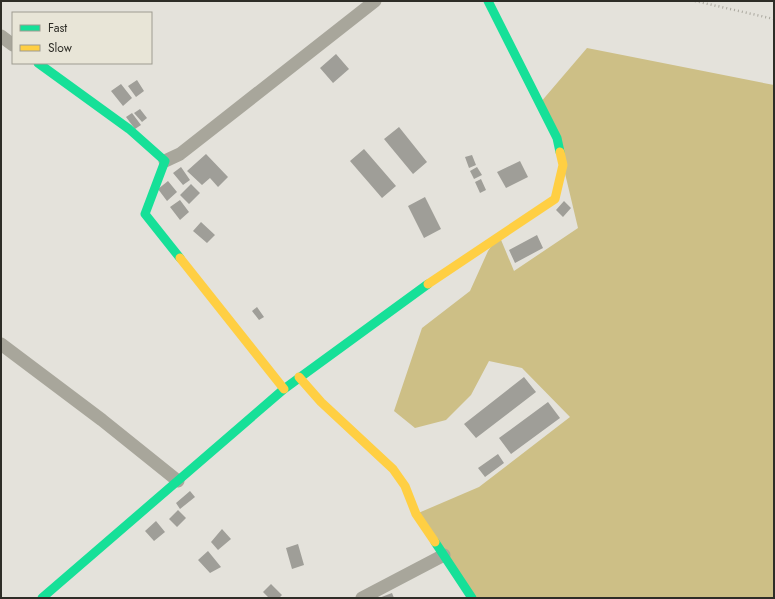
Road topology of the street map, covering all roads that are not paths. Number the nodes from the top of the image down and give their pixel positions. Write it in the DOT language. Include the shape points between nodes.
graph roads {
  1 [pos="375,1"];
  2 [pos="488,1"];
  3 [pos="1,36"];
  4 [pos="12,44"];
  5 [pos="39,64"];
  6 [pos="165,161"];
  7 [pos="1,344"];
  8 [pos="299,377"];
  9 [pos="284,389"];
  10 [pos="178,481"];
  11 [pos="444,555"];
  12 [pos="42,598"];
  13 [pos="362,598"];
  14 [pos="472,598"];
  1 -- 6 [label="street" via="180,154"];
  2 -- 8 [label="street" via="557,138 563,165 555,199 452,266"];
  3 -- 4 [label="street"];
  5 -- 6 [label="street" via="128,129"];
  6 -- 9 [label="street" via="144,214"];
  7 -- 10 [label="street"];
  8 -- 9 [label="street"];
  8 -- 11 [label="street" via="321,402 393,468 405,486 416,514"];
  9 -- 10 [label="street"];
  10 -- 12 [label="street"];
  11 -- 13 [label="street"];
  11 -- 14 [label="street"];
}
